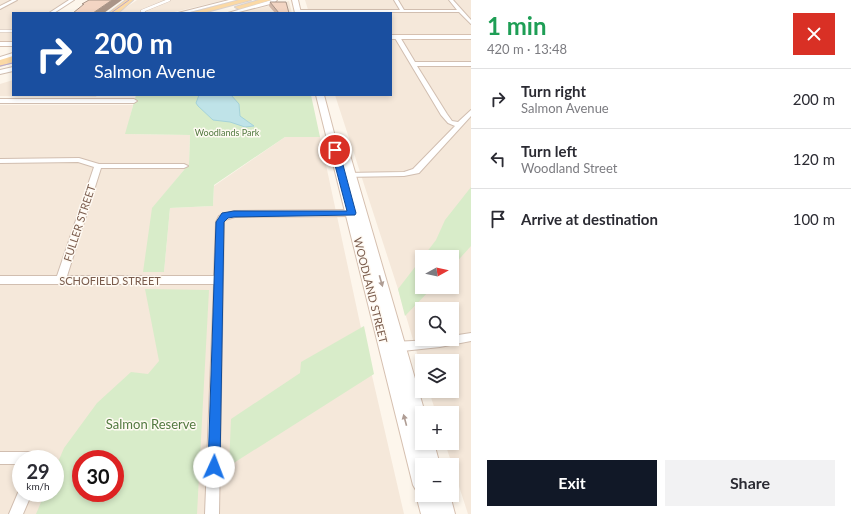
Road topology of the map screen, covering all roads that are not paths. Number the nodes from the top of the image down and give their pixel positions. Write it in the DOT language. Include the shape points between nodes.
graph roads {
  1 [pos="15,0"];
  2 [pos="72,0"];
  3 [pos="130,0"];
  4 [pos="169,0"];
  5 [pos="234,0"];
  6 [pos="248,0"];
  7 [pos="268,0"];
  8 [pos="275,0"];
  9 [pos="396,0"];
  10 [pos="451,0"];
  11 [pos="296,1"];
  12 [pos="0,8"];
  13 [pos="403,11"];
  14 [pos="460,11"];
  15 [pos="53,12"];
  16 [pos="114,12"];
  17 [pos="144,12"];
  18 [pos="184,12"];
  19 [pos="198,12"];
  20 [pos="219,12"];
  21 [pos="234,12"];
  22 [pos="301,12"];
  23 [pos="471,23"];
  24 [pos="0,31"];
  25 [pos="12,31"];
  26 [pos="471,37"];
  27 [pos="394,38"];
  28 [pos="0,44"];
  29 [pos="12,44"];
  30 [pos="12,55"];
  31 [pos="0,59"];
  32 [pos="12,59"];
  33 [pos="0,63"];
  34 [pos="413,64"];
  35 [pos="471,64"];
  36 [pos="12,65"];
  37 [pos="0,68"];
  38 [pos="12,68"];
  39 [pos="0,72"];
  40 [pos="320,96"];
  41 [pos="328,96"];
  42 [pos="0,101"];
  43 [pos="134,101"];
  44 [pos="471,112"];
  45 [pos="460,125"];
  46 [pos="0,161"];
  47 [pos="98,166"];
  48 [pos="184,166"];
  49 [pos="346,175"];
  50 [pos="357,213"];
  51 [pos="0,280"];
  52 [pos="61,280"];
  53 [pos="219,280"];
  54 [pos="471,337"];
  55 [pos="393,347"];
  56 [pos="415,409"];
  57 [pos="415,422"];
  58 [pos="0,458"];
  59 [pos="12,458"];
  60 [pos="21,502"];
  61 [pos="427,502"];
  62 [pos="443,502"];
  63 [pos="16,514"];
  64 [pos="212,514"];
  65 [pos="430,514"];
  66 [pos="446,514"];
  1 -- 12 [label="street"];
  2 -- 15 [label="street"];
  3 -- 16 [label="main road"];
  4 -- 17 [label="lane"];
  5 -- 18 [label="street"];
  6 -- 19 [label="main road"];
  7 -- 20 [label="main road"];
  8 -- 21 [label="street"];
  9 -- 13 [label="street"];
  10 -- 14 [label="street"];
  11 -- 22 [label="main road"];
  13 -- 14 [label="street"];
  13 -- 22 [label="street"];
  14 -- 23 [label="street"];
  24 -- 25 [label="lane"];
  26 -- 27 [label="main road"];
  27 -- 34 [label="street"];
  28 -- 29 [label="main road"];
  30 -- 31 [label="street"];
  32 -- 33 [label="main road"];
  34 -- 35 [label="street"];
  34 -- 45 [label="street" via="446,119"];
  36 -- 37 [label="main road"];
  38 -- 39 [label="street"];
  40 -- 49 [label="main road, WOODLAND STREET"];
  41 -- 49 [label="main road, WOODLAND STREET"];
  42 -- 43 [label="street"];
  44 -- 45 [label="street"];
  45 -- 49 [label="street" via="416,171 404,174"];
  46 -- 47 [label="street" via="79,160"];
  47 -- 48 [label="street"];
  47 -- 52 [label="street, FULLER STREET"];
  49 -- 50 [label="main road, WOODLAND STREET"];
  50 -- 53 [label="street" via="225,215 220,222"];
  50 -- 55 [label="main road, WOODLAND STREET"];
  51 -- 52 [label="street, SCHOFIELD STREET"];
  52 -- 53 [label="street, SCHOFIELD STREET"];
  53 -- 64 [label="street"];
  54 -- 55 [label="street" via="440,343"];
  55 -- 56 [label="main road, WOODLAND STREET"];
  57 -- 55 [label="main road, WOODLAND STREET, one-way"];
  58 -- 59 [label="street"];
  60 -- 63 [label="street"];
  61 -- 65 [label="main road"];
  62 -- 66 [label="main road"];
}
